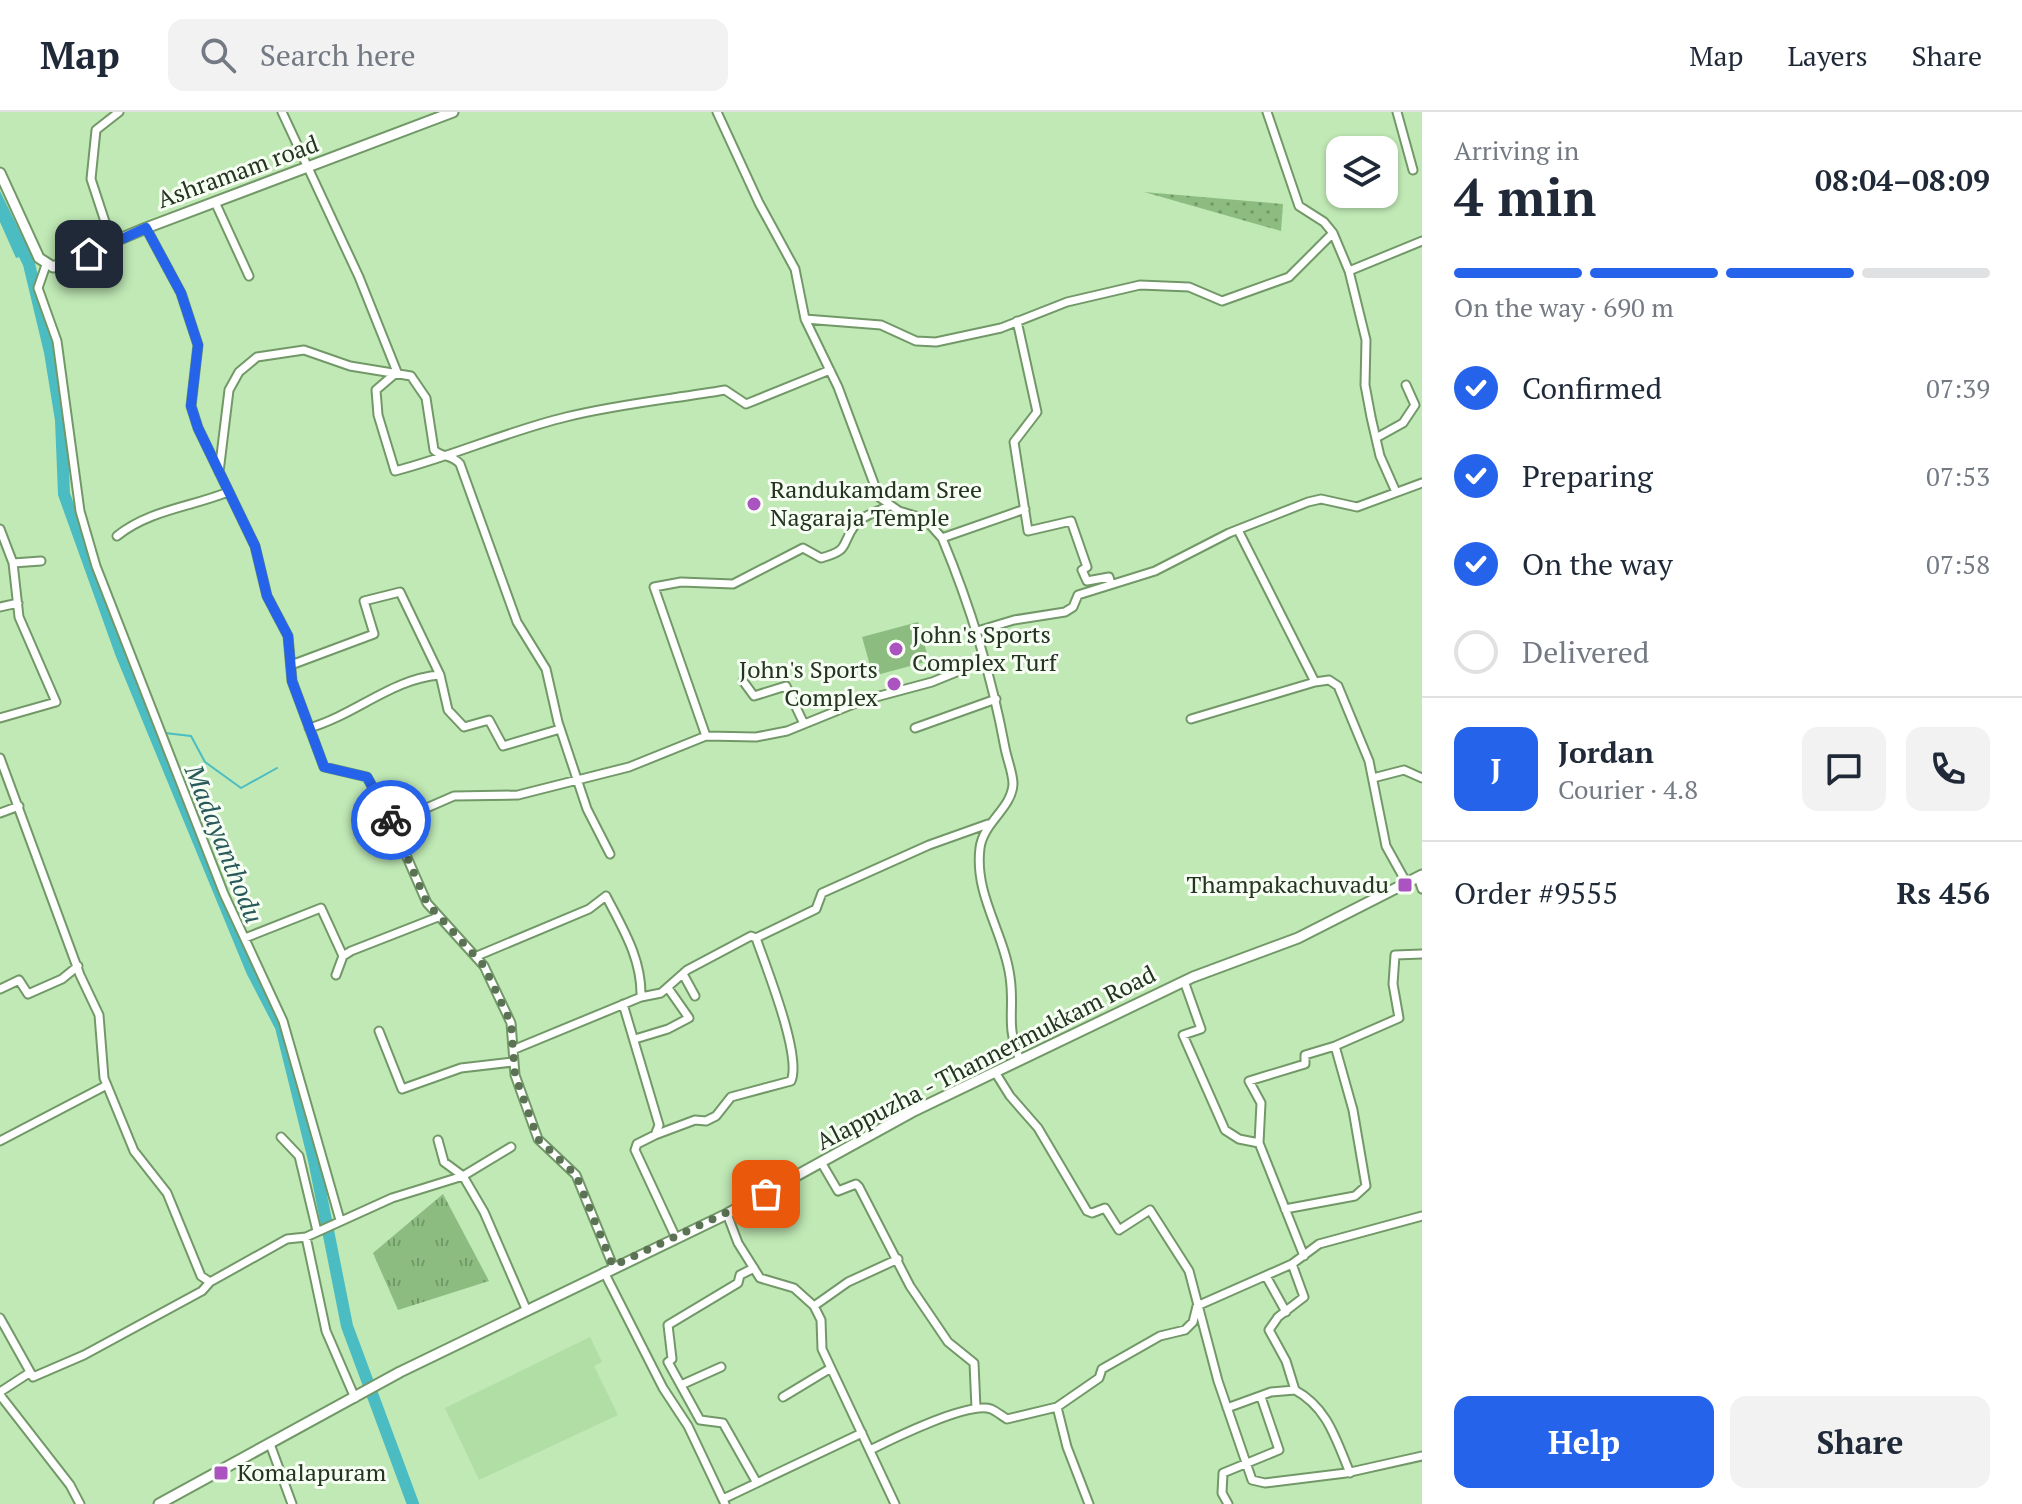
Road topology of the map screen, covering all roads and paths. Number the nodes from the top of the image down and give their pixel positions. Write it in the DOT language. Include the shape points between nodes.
graph roads {
  1 [pos="119,112"];
  2 [pos="282,112"];
  3 [pos="453,112"];
  4 [pos="717,112"];
  5 [pos="1267,112"];
  6 [pos="1397,112"];
  7 [pos="309,167"];
  8 [pos="1413,170"];
  9 [pos="0,173"];
  10 [pos="215,202"];
  11 [pos="146,228"];
  12 [pos="1333,233"];
  13 [pos="1422,241"];
  14 [pos="112,243"];
  15 [pos="46,265"];
  16 [pos="1349,271"];
  17 [pos="249,276"];
  18 [pos="805,319"];
  19 [pos="1017,321"];
  20 [pos="830,370"];
  21 [pos="397,372"];
  22 [pos="1406,385"];
  23 [pos="1376,438"];
  24 [pos="452,456"];
  25 [pos="219,472"];
  26 [pos="1422,483"];
  27 [pos="228,492"];
  28 [pos="1396,492"];
  29 [pos="889,506"];
  30 [pos="1025,509"];
  31 [pos="0,529"];
  32 [pos="1238,530"];
  33 [pos="117,536"];
  34 [pos="942,538"];
  35 [pos="41,561"];
  36 [pos="13,563"];
  37 [pos="1111,584"];
  38 [pos="18,603"];
  39 [pos="0,607"];
  40 [pos="974,632"];
  41 [pos="984,661"];
  42 [pos="291,665"];
  43 [pos="440,675"];
  44 [pos="743,681"];
  45 [pos="1315,682"];
  46 [pos="996,699"];
  47 [pos="0,718"];
  48 [pos="1191,719"];
  49 [pos="804,724"];
  50 [pos="309,728"];
  51 [pos="915,728"];
  52 [pos="560,729"];
  53 [pos="706,736"];
  54 [pos="0,758"];
  55 [pos="1373,778"];
  56 [pos="1422,778"];
  57 [pos="578,781"];
  58 [pos="19,806"];
  59 [pos="0,813"];
  60 [pos="392,823"];
  61 [pos="988,824"];
  62 [pos="610,854"];
  63 [pos="1420,876"];
  64 [pos="1406,882"];
  65 [pos="1422,889"];
  66 [pos="438,917"];
  67 [pos="245,938"];
  68 [pos="756,938"];
  69 [pos="1422,954"];
  70 [pos="343,956"];
  71 [pos="477,956"];
  72 [pos="78,966"];
  73 [pos="683,974"];
  74 [pos="336,975"];
  75 [pos="1184,981"];
  76 [pos="668,988"];
  77 [pos="0,989"];
  78 [pos="695,996"];
  79 [pos="641,997"];
  80 [pos="623,1004"];
  81 [pos="379,1031"];
  82 [pos="635,1039"];
  83 [pos="1335,1046"];
  84 [pos="515,1049"];
  85 [pos="1020,1060"];
  86 [pos="513,1062"];
  87 [pos="995,1072"];
  88 [pos="107,1085"];
  89 [pos="655,1135"];
  90 [pos="281,1137"];
  91 [pos="438,1140"];
  92 [pos="0,1141"];
  93 [pos="1259,1143"];
  94 [pos="511,1147"];
  95 [pos="821,1162"];
  96 [pos="463,1176"];
  97 [pos="1285,1209"];
  98 [pos="727,1214"];
  99 [pos="1422,1216"];
  100 [pos="340,1220"];
  101 [pos="320,1230"];
  102 [pos="306,1237"];
  103 [pos="676,1238"];
  104 [pos="1304,1256"];
  105 [pos="898,1259"];
  106 [pos="1292,1264"];
  107 [pos="754,1268"];
  108 [pos="608,1269"];
  109 [pos="1266,1276"];
  110 [pos="210,1282"];
  111 [pos="814,1306"];
  112 [pos="1197,1306"];
  113 [pos="527,1311"];
  114 [pos="1286,1312"];
  115 [pos="0,1318"];
  116 [pos="721,1367"];
  117 [pos="831,1368"];
  118 [pos="29,1373"];
  119 [pos="681,1385"];
  120 [pos="1295,1390"];
  121 [pos="0,1393"];
  122 [pos="357,1397"];
  123 [pos="783,1397"];
  124 [pos="1261,1397"];
  125 [pos="1057,1407"];
  126 [pos="976,1408"];
  127 [pos="1227,1408"];
  128 [pos="862,1433"];
  129 [pos="270,1444"];
  130 [pos="870,1450"];
  131 [pos="1422,1456"];
  132 [pos="1245,1464"];
  133 [pos="1350,1473"];
  134 [pos="757,1483"];
  135 [pos="724,1502"];
  136 [pos="80,1504"];
  137 [pos="159,1504"];
  138 [pos="292,1504"];
  139 [pos="895,1504"];
  140 [pos="1089,1504"];
  141 [pos="1228,1504"];
  1 -- 14 [label="street" via="96,130 91,179"];
  2 -- 7 [label="street"];
  3 -- 7 [label="main road, Ashramam road"];
  4 -- 18 [label="street" via="795,269"];
  5 -- 12 [label="street" via="1299,206"];
  6 -- 8 [label="street"];
  7 -- 10 [label="main road, Ashramam road"];
  7 -- 21 [label="street"];
  9 -- 15 [label="main road"];
  10 -- 11 [label="main road, Ashramam road"];
  10 -- 17 [label="street"];
  11 -- 14 [label="main road, Ashramam road"];
  11 -- 25 [label="street" via="181,293 198,345 191,406"];
  12 -- 16 [label="street"];
  12 -- 19 [label="street" via="1289,277 1222,301 1189,287 1140,285 1067,302"];
  13 -- 16 [label="street"];
  14 -- 15 [label="main road, Ashramam road" via="66,264"];
  15 -- 67 [label="street" via="38,288 57,341 80,511 96,566"];
  16 -- 23 [label="street" via="1366,340 1365,385"];
  18 -- 19 [label="street" via="881,325 916,341 936,342"];
  18 -- 20 [label="street"];
  19 -- 30 [label="street" via="1037,412 1014,442"];
  20 -- 24 [label="street" via="746,404 725,390 568,416"];
  20 -- 29 [label="street" via="874,486"];
  21 -- 24 [label="street" via="411,376 426,398 434,450"];
  21 -- 24 [label="street" via="376,390 395,471"];
  21 -- 25 [label="street" via="350,366 304,350 250,361 229,390"];
  22 -- 23 [label="street" via="1415,405 1403,423"];
  23 -- 28 [label="street"];
  24 -- 52 [label="street" via="460,464 517,622 546,669"];
  25 -- 27 [label="street"];
  26 -- 28 [label="street"];
  27 -- 33 [label="street" via="132,524"];
  27 -- 42 [label="street" via="255,546 267,596 288,636"];
  28 -- 32 [label="street" via="1357,507 1321,499 1308,502"];
  29 -- 34 [label="street" via="925,519"];
  29 -- 53 [label="street" via="858,521 838,553 821,558 803,548 733,584 654,587"];
  30 -- 34 [label="street"];
  30 -- 37 [label="street" via="1028,531 1071,521 1087,581 1109,577"];
  31 -- 36 [label="street"];
  32 -- 37 [label="street" via="1155,571"];
  32 -- 45 [label="street"];
  34 -- 40 [label="street"];
  35 -- 36 [label="street"];
  36 -- 38 [label="street"];
  37 -- 40 [label="street" via="1078,595 1065,612"];
  38 -- 39 [label="street"];
  38 -- 47 [label="street" via="19,617 56,702"];
  40 -- 41 [label="street"];
  41 -- 46 [label="street"];
  41 -- 49 [label="street"];
  42 -- 43 [label="street" via="374,634 364,601 400,592"];
  42 -- 50 [label="street"];
  43 -- 50 [label="street" via="410,680 340,718"];
  43 -- 52 [label="street" via="448,710 464,727 489,720 503,746"];
  44 -- 49 [label="street" via="754,696 786,686"];
  45 -- 48 [label="street"];
  45 -- 55 [label="street" via="1329,680 1338,686"];
  46 -- 51 [label="street"];
  46 -- 61 [label="street" via="1013,784 1008,800"];
  49 -- 53 [label="street" via="756,737"];
  50 -- 60 [label="street" via="324,767 367,777"];
  52 -- 57 [label="street"];
  53 -- 57 [label="street"];
  54 -- 58 [label="street"];
  55 -- 56 [label="street" via="1404,770"];
  55 -- 64 [label="street" via="1380,827"];
  57 -- 60 [label="street" via="518,795 454,796"];
  57 -- 62 [label="street"];
  58 -- 59 [label="street"];
  58 -- 72 [label="street"];
  60 -- 66 [label="street"];
  61 -- 68 [label="street" via="822,893 816,909"];
  61 -- 85 [label="street" via="980,846 980,874 1010,978 1010,1037"];
  63 -- 64 [label="main road, Alappuzha - Thannermukkam Road"];
  63 -- 65 [label="street"];
  64 -- 75 [label="main road, Alappuzha - Thannermukkam Road" via="1298,938"];
  66 -- 70 [label="street"];
  66 -- 71 [label="street"];
  67 -- 70 [label="street" via="321,908"];
  67 -- 100 [label="street" via="283,1021"];
  68 -- 73 [label="street" via="751,936"];
  68 -- 89 [label="street" via="795,1066 791,1081 731,1097 716,1116"];
  69 -- 83 [label="street" via="1395,955 1399,1018"];
  70 -- 74 [label="street"];
  71 -- 79 [label="street" via="589,909 606,896 634,951"];
  71 -- 84 [label="street" via="511,1023"];
  72 -- 77 [label="street" via="28,994 19,980"];
  72 -- 88 [label="street" via="99,1015"];
  73 -- 76 [label="street"];
  73 -- 78 [label="street"];
  75 -- 85 [label="main road, Alappuzha - Thannermukkam Road"];
  75 -- 93 [label="street" via="1201,1029 1183,1035 1225,1130"];
  76 -- 79 [label="street"];
  76 -- 82 [label="street" via="689,1018"];
  79 -- 80 [label="street"];
  80 -- 82 [label="street"];
  80 -- 84 [label="street"];
  81 -- 86 [label="street" via="402,1089 461,1068"];
  82 -- 89 [label="street" via="659,1125"];
  83 -- 93 [label="street" via="1305,1055 1305,1064 1249,1081 1261,1103"];
  83 -- 97 [label="street" via="1366,1186 1355,1196"];
  84 -- 86 [label="street"];
  85 -- 87 [label="main road, Alappuzha - Thannermukkam Road"];
  86 -- 108 [label="street" via="538,1139 576,1175"];
  87 -- 95 [label="main road, Alappuzha - Thannermukkam Road"];
  87 -- 112 [label="street" via="1038,1128 1087,1211 1105,1208 1119,1230 1150,1210 1189,1271"];
  88 -- 92 [label="street"];
  88 -- 110 [label="street" via="134,1151 162,1183 201,1276"];
  89 -- 103 [label="street" via="635,1150"];
  90 -- 101 [label="street" via="299,1156"];
  91 -- 96 [label="street" via="444,1162"];
  93 -- 97 [label="street"];
  94 -- 96 [label="street"];
  95 -- 98 [label="main road, Alappuzha - Thannermukkam Road"];
  95 -- 105 [label="street" via="838,1191 859,1187"];
  96 -- 100 [label="street"];
  96 -- 113 [label="street"];
  97 -- 104 [label="street"];
  98 -- 103 [label="main road, Alappuzha - Thannermukkam Road"];
  98 -- 107 [label="street"];
  99 -- 104 [label="street" via="1319,1244"];
  100 -- 101 [label="street"];
  101 -- 102 [label="street"];
  102 -- 110 [label="street" via="287,1239"];
  102 -- 122 [label="street" via="326,1331"];
  103 -- 108 [label="main road, Alappuzha - Thannermukkam Road"];
  104 -- 106 [label="street"];
  105 -- 111 [label="street" via="848,1282"];
  105 -- 126 [label="street" via="948,1342 974,1363"];
  106 -- 109 [label="street"];
  106 -- 114 [label="street" via="1304,1297"];
  107 -- 111 [label="street" via="760,1278 794,1288"];
  107 -- 119 [label="street" via="668,1325 668,1362"];
  108 -- 113 [label="main road, Alappuzha - Thannermukkam Road"];
  108 -- 135 [label="street"];
  109 -- 112 [label="street"];
  109 -- 114 [label="street"];
  110 -- 118 [label="street" via="84,1355 33,1377"];
  111 -- 117 [label="street"];
  112 -- 125 [label="street" via="1185,1330 1160,1336 1102,1369 1099,1378"];
  112 -- 127 [label="street"];
  113 -- 122 [label="main road, Alappuzha - Thannermukkam Road"];
  114 -- 120 [label="street" via="1269,1330"];
  115 -- 118 [label="street"];
  116 -- 119 [label="street"];
  117 -- 123 [label="street"];
  117 -- 128 [label="street"];
  118 -- 121 [label="street"];
  119 -- 134 [label="street" via="700,1420 723,1423"];
  120 -- 124 [label="street"];
  120 -- 133 [label="street" via="1312,1399 1332,1427"];
  121 -- 136 [label="street"];
  122 -- 129 [label="main road"];
  124 -- 127 [label="street"];
  124 -- 132 [label="street" via="1279,1450"];
  125 -- 126 [label="street" via="1007,1419 989,1408"];
  125 -- 140 [label="street"];
  126 -- 130 [label="street"];
  127 -- 132 [label="street"];
  128 -- 130 [label="street"];
  128 -- 134 [label="street"];
  129 -- 137 [label="main road"];
  129 -- 138 [label="street"];
  130 -- 139 [label="street"];
  131 -- 133 [label="street"];
  132 -- 133 [label="street" via="1258,1483"];
  132 -- 141 [label="street" via="1223,1473 1222,1493"];
  134 -- 135 [label="street"];
}
